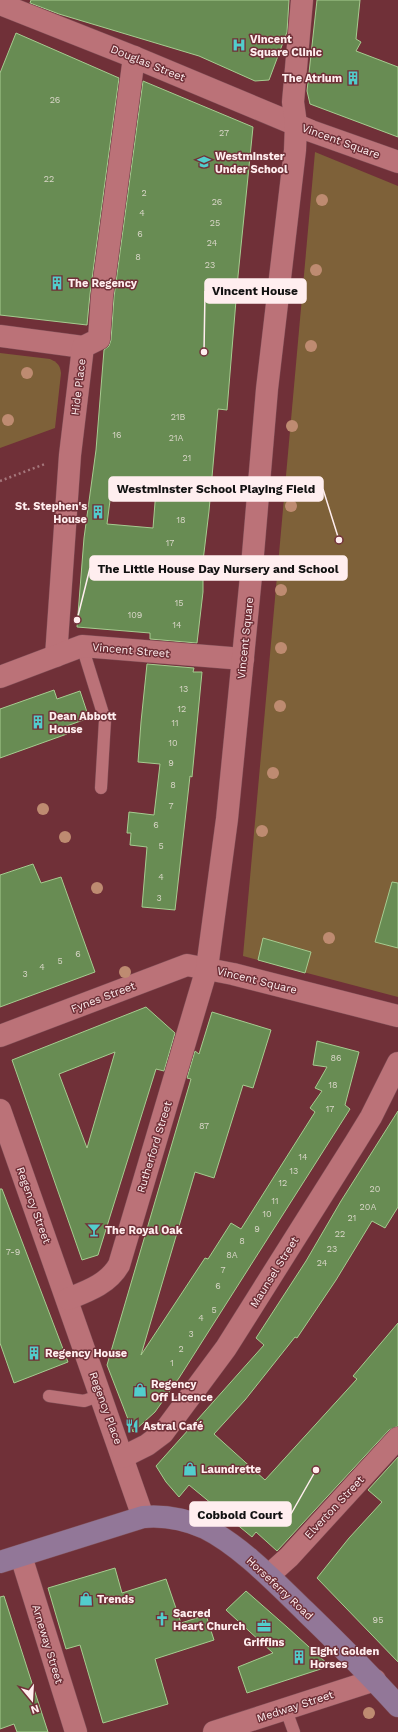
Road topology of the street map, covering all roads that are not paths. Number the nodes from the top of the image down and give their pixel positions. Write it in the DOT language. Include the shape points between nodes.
graph roads {
  1 [pos="302,0"];
  2 [pos="0,2"];
  3 [pos="134,57"];
  4 [pos="296,124"];
  5 [pos="398,162"];
  6 [pos="0,336"];
  7 [pos="83,347"];
  8 [pos="82,646"];
  9 [pos="56,656"];
  10 [pos="243,659"];
  11 [pos="0,677"];
  12 [pos="101,788"];
  13 [pos="207,968"];
  14 [pos="398,1016"];
  15 [pos="0,1036"];
  16 [pos="398,1063"];
  17 [pos="1,1118"];
  18 [pos="68,1299"];
  19 [pos="101,1395"];
  20 [pos="48,1396"];
  21 [pos="398,1438"];
  22 [pos="123,1457"];
  23 [pos="143,1517"];
  24 [pos="21,1556"];
  25 [pos="0,1562"];
  26 [pos="269,1575"];
  27 [pos="375,1680"];
  28 [pos="398,1706"];
  29 [pos="286,1710"];
  30 [pos="76,1732"];
  31 [pos="214,1732"];
  32 [pos="294,1732"];
  1 -- 4 [label="street" via="293,102"];
  2 -- 3 [label="street, Douglas Street"];
  3 -- 4 [label="street, Douglas Street"];
  3 -- 7 [label="street, Hide Place" via="102,296 99,339"];
  4 -- 5 [label="street, Vincent Square" via="311,132"];
  4 -- 10 [label="street, Vincent Square" via="267,389"];
  6 -- 7 [label="street"];
  7 -- 9 [label="street, Hide Place" via="70,455"];
  8 -- 9 [label="street, Vincent Street"];
  8 -- 10 [label="street, Vincent Street"];
  8 -- 12 [label="lane" via="106,720"];
  9 -- 11 [label="street, Vincent Street"];
  10 -- 13 [label="street, Vincent Square" via="227,819"];
  13 -- 14 [label="street, Vincent Square"];
  13 -- 15 [label="street, Fynes Street" via="187,965"];
  13 -- 18 [label="street, Rutherford Street" via="119,1264 111,1276 102,1283"];
  16 -- 22 [label="street, Maunsel Street" via="371,1117 209,1372 162,1432 147,1445"];
  17 -- 18 [label="street, Regency Street"];
  18 -- 19 [label="street, Regency Place"];
  19 -- 20 [label="lane" via="84,1401"];
  19 -- 22 [label="street, Regency Place"];
  21 -- 26 [label="street, Elverton Street" via="289,1557"];
  22 -- 23 [label="street, Regency Place"];
  23 -- 24 [label="main road, Horseferry Road"];
  23 -- 26 [label="main road, Horseferry Road" via="171,1517 205,1528 228,1542"];
  24 -- 25 [label="main road, Horseferry Road"];
  24 -- 30 [label="street, Arneway Street"];
  26 -- 27 [label="main road, Horseferry Road"];
  27 -- 28 [label="main road, Horseferry Road"];
  27 -- 29 [label="street, Medway Street"];
  29 -- 31 [label="street, Medway Street"];
  29 -- 32 [label="lane"];
}
